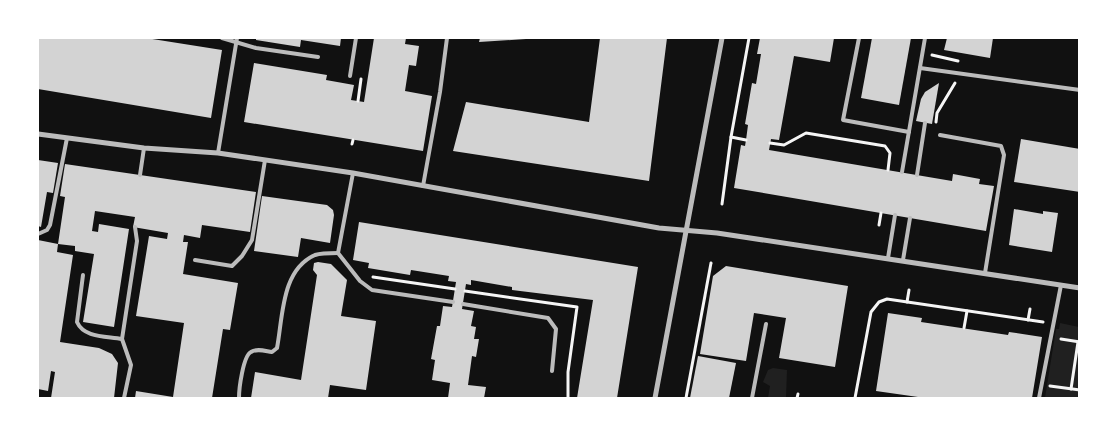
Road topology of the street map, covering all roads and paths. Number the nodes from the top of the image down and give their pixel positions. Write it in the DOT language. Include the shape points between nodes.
graph roads {
  1 [pos="222,38"];
  2 [pos="356,38"];
  3 [pos="447,38"];
  4 [pos="722,38"];
  5 [pos="749,38"];
  6 [pos="859,38"];
  7 [pos="925,38"];
  8 [pos="237,39"];
  9 [pos="930,52"];
  10 [pos="318,57"];
  11 [pos="920,68"];
  12 [pos="957,73"];
  13 [pos="350,76"];
  14 [pos="1080,90"];
  15 [pos="925,123"];
  16 [pos="934,131"];
  17 [pos="909,132"];
  18 [pos="38,134"];
  19 [pos="940,135"];
  20 [pos="67,138"];
  21 [pos="731,138"];
  22 [pos="353,140"];
  23 [pos="746,140"];
  24 [pos="770,143"];
  25 [pos="352,144"];
  26 [pos="144,148"];
  27 [pos="218,153"];
  28 [pos="265,160"];
  29 [pos="888,170"];
  30 [pos="902,172"];
  31 [pos="353,173"];
  32 [pos="917,175"];
  33 [pos="140,176"];
  34 [pos="423,186"];
  35 [pos="722,204"];
  36 [pos="881,213"];
  37 [pos="895,215"];
  38 [pos="910,218"];
  39 [pos="879,225"];
  40 [pos="135,227"];
  41 [pos="687,230"];
  42 [pos="38,234"];
  43 [pos="338,253"];
  44 [pos="888,258"];
  45 [pos="195,260"];
  46 [pos="903,260"];
  47 [pos="711,263"];
  48 [pos="985,273"];
  49 [pos="83,275"];
  50 [pos="370,276"];
  51 [pos="1061,285"];
  52 [pos="1080,288"];
  53 [pos="455,289"];
  54 [pos="909,290"];
  55 [pos="453,302"];
  56 [pos="907,302"];
  57 [pos="463,304"];
  58 [pos="1030,309"];
  59 [pos="967,311"];
  60 [pos="1028,320"];
  61 [pos="766,324"];
  62 [pos="1053,324"];
  63 [pos="964,328"];
  64 [pos="1051,337"];
  65 [pos="122,339"];
  66 [pos="1079,342"];
  67 [pos="552,371"];
  68 [pos="1042,385"];
  69 [pos="1071,389"];
  70 [pos="1080,390"];
  71 [pos="124,398"];
  72 [pos="239,398"];
  73 [pos="655,398"];
  74 [pos="686,398"];
  75 [pos="752,398"];
  76 [pos="855,398"];
  77 [pos="1039,398"];
  1 -- 8 [label="lane"];
  2 -- 13 [label="lane"];
  3 -- 34 [label="lane"];
  4 -- 41 [label="street"];
  5 -- 21 [label="path"];
  6 -- 17 [label="lane" via="844,120"];
  7 -- 11 [label="lane"];
  8 -- 10 [label="lane" via="256,48"];
  8 -- 27 [label="lane"];
  9 -- 12 [label="path" via="959,61"];
  11 -- 12 [label="lane"];
  11 -- 17 [label="lane"];
  12 -- 14 [label="lane"];
  12 -- 16 [label="path" via="954,87 937,113"];
  15 -- 32 [label="lane"];
  17 -- 30 [label="lane"];
  18 -- 20 [label="street"];
  19 -- 48 [label="lane" via="1001,146 1004,155"];
  20 -- 26 [label="street"];
  20 -- 42 [label="lane" via="50,226"];
  21 -- 23 [label="path"];
  21 -- 35 [label="path"];
  22 -- 25 [label="path"];
  24 -- 29 [label="path" via="784,145 806,133 884,146 890,153"];
  26 -- 27 [label="street"];
  26 -- 33 [label="lane"];
  27 -- 28 [label="street"];
  28 -- 31 [label="street"];
  28 -- 45 [label="lane" via="252,240 242,256 232,266"];
  31 -- 34 [label="street"];
  31 -- 43 [label="lane"];
  34 -- 41 [label="street" via="658,228"];
  36 -- 39 [label="path"];
  37 -- 44 [label="lane"];
  38 -- 46 [label="lane"];
  40 -- 65 [label="lane" via="137,241"];
  41 -- 44 [label="street"];
  41 -- 73 [label="street"];
  43 -- 55 [label="lane" via="360,281 372,290"];
  43 -- 72 [label="lane" via="316,255 299,266 290,278 277,348 272,352 250,352"];
  44 -- 46 [label="street"];
  46 -- 48 [label="street"];
  47 -- 74 [label="path"];
  48 -- 51 [label="street"];
  49 -- 65 [label="lane" via="77,322 80,328 86,333"];
  50 -- 53 [label="path"];
  51 -- 52 [label="street"];
  51 -- 62 [label="lane"];
  54 -- 56 [label="path"];
  56 -- 59 [label="path"];
  56 -- 76 [label="path" via="887,299 879,302 871,312"];
  57 -- 67 [label="lane" via="548,318 556,329"];
  58 -- 60 [label="path"];
  59 -- 60 [label="path"];
  59 -- 63 [label="path"];
  60 -- 62 [label="path"];
  61 -- 75 [label="lane"];
  62 -- 64 [label="lane"];
  64 -- 66 [label="path"];
  64 -- 68 [label="lane"];
  65 -- 71 [label="lane" via="131,366"];
  66 -- 69 [label="path"];
  68 -- 69 [label="path"];
  68 -- 77 [label="lane"];
  69 -- 70 [label="path"];
}
